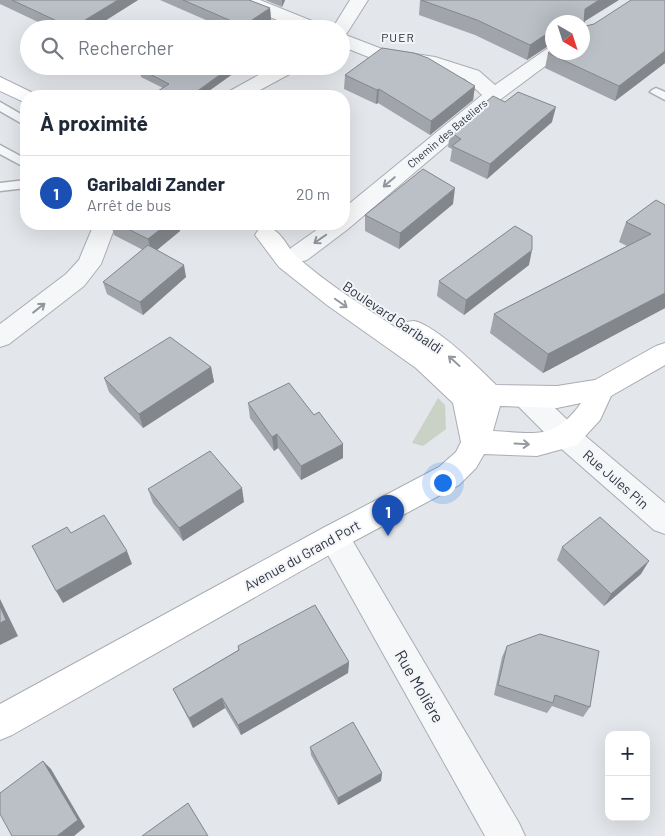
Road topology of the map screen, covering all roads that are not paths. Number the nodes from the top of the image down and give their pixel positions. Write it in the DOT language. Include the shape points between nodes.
graph roads {
  1 [pos="244,0"];
  2 [pos="360,0"];
  3 [pos="271,10"];
  4 [pos="274,20"];
  5 [pos="295,20"];
  6 [pos="347,20"];
  7 [pos="350,43"];
  8 [pos="378,54"];
  9 [pos="350,58"];
  10 [pos="545,59"];
  11 [pos="273,75"];
  12 [pos="472,75"];
  13 [pos="513,81"];
  14 [pos="0,83"];
  15 [pos="246,90"];
  16 [pos="20,94"];
  17 [pos="494,95"];
  18 [pos="0,106"];
  19 [pos="20,118"];
  20 [pos="0,149"];
  21 [pos="20,161"];
  22 [pos="20,184"];
  23 [pos="0,186"];
  24 [pos="350,215"];
  25 [pos="103,230"];
  26 [pos="257,230"];
  27 [pos="332,230"];
  28 [pos="299,254"];
  29 [pos="0,337"];
  30 [pos="665,353"];
  31 [pos="601,389"];
  32 [pos="477,397"];
  33 [pos="526,397"];
  34 [pos="567,437"];
  35 [pos="476,442"];
  36 [pos="665,521"];
  37 [pos="334,537"];
  38 [pos="0,723"];
  39 [pos="506,836"];
  1 -- 3 [label="street"];
  2 -- 6 [label="street"];
  3 -- 4 [label="street"];
  3 -- 5 [label="street"];
  7 -- 8 [label="street"];
  8 -- 9 [label="street"];
  8 -- 12 [label="street" via="435,63"];
  10 -- 13 [label="street, Chemin des Bateliers"];
  11 -- 15 [label="street"];
  12 -- 13 [label="street"];
  12 -- 17 [label="street"];
  13 -- 17 [label="street, Chemin des Bateliers"];
  14 -- 16 [label="main road"];
  17 -- 24 [label="street, Chemin des Bateliers, one-way"];
  18 -- 19 [label="lane"];
  20 -- 21 [label="lane"];
  22 -- 23 [label="lane"];
  29 -- 25 [label="street, one-way" via="75,280 90,264"];
  26 -- 28 [label="main road, Boulevard Garibaldi"];
  26 -- 32 [label="main road, one-way" via="287,261 336,299"];
  27 -- 28 [label="street, one-way"];
  32 -- 28 [label="main road, Boulevard Garibaldi, one-way" via="452,358"];
  30 -- 31 [label="main road"];
  31 -- 33 [label="main road"];
  31 -- 34 [label="main road" via="590,412"];
  32 -- 33 [label="main road"];
  32 -- 35 [label="main road"];
  33 -- 34 [label="street, Rue Jules Pin"];
  35 -- 34 [label="main road, one-way" via="537,445"];
  34 -- 36 [label="street, Rue Jules Pin"];
  35 -- 37 [label="main road, Avenue du Grand Port" via="466,460 449,476"];
  37 -- 38 [label="main road, Avenue du Grand Port"];
  37 -- 39 [label="street, Rue Molière"];
}
